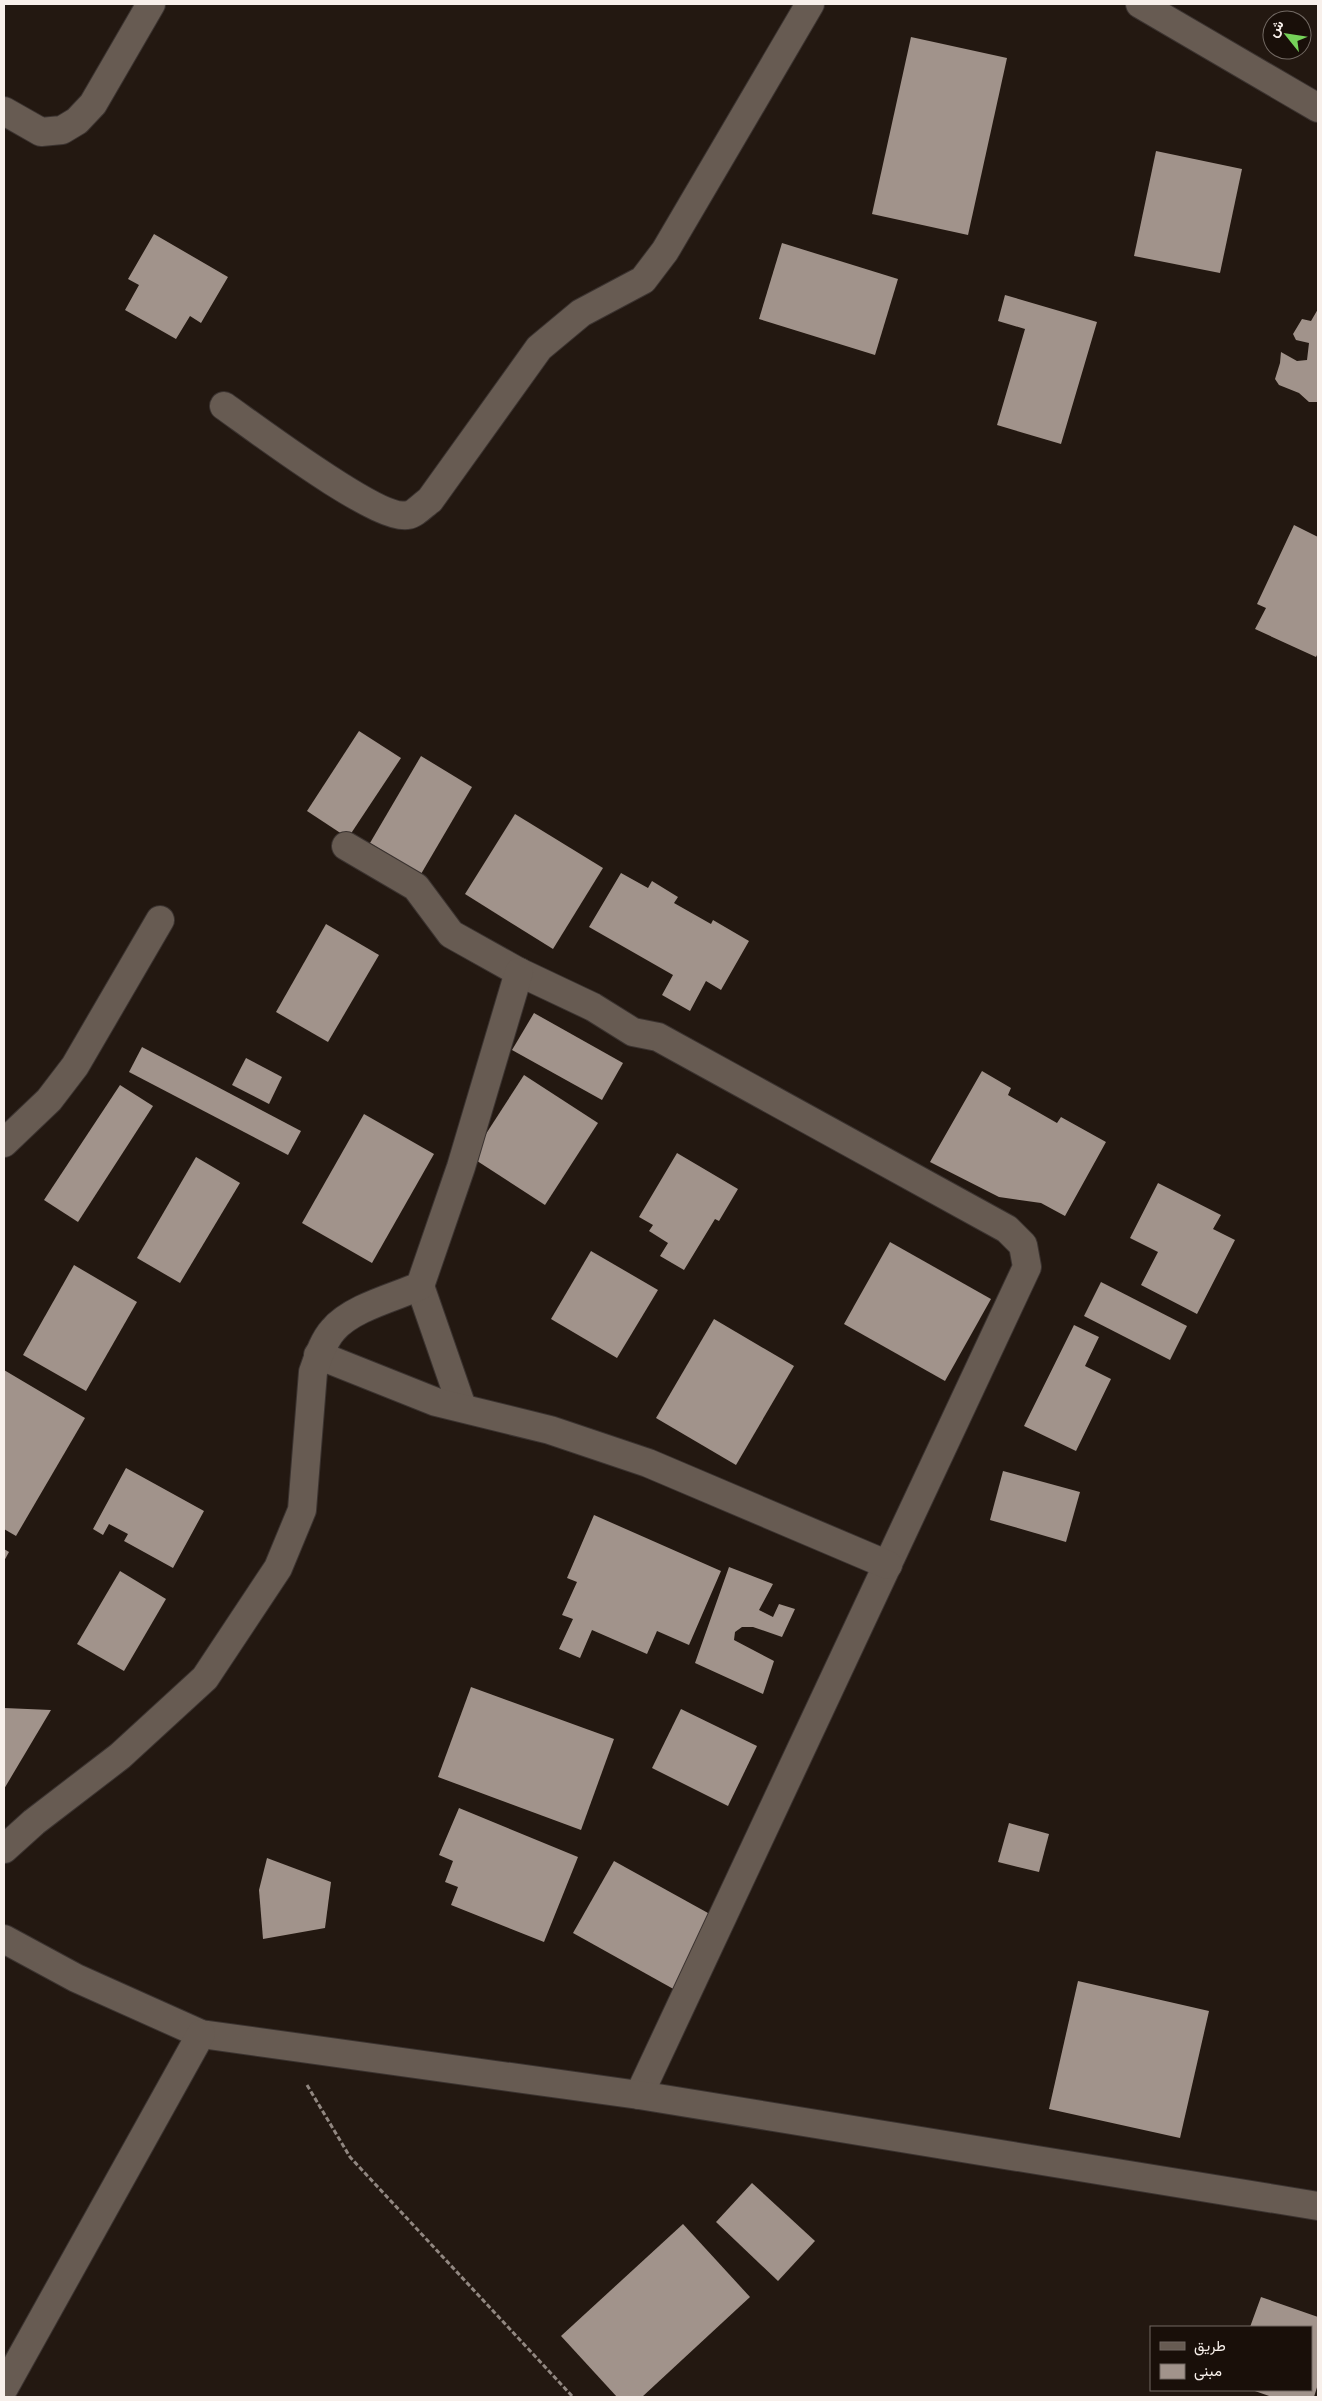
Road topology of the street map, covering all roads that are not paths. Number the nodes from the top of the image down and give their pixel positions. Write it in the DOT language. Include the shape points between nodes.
graph roads {
  1 [pos="151,4"];
  2 [pos="810,4"];
  3 [pos="1140,4"];
  4 [pos="1318,108"];
  5 [pos="4,110"];
  6 [pos="224,406"];
  7 [pos="346,846"];
  8 [pos="160,920"];
  9 [pos="519,972"];
  10 [pos="4,1143"];
  11 [pos="420,1286"];
  12 [pos="318,1355"];
  13 [pos="462,1407"];
  14 [pos="888,1565"];
  15 [pos="4,1849"];
  16 [pos="4,1939"];
  17 [pos="201,2034"];
  18 [pos="639,2095"];
  19 [pos="1318,2206"];
  20 [pos="4,2388"];
  1 -- 5 [label="street" via="93,104 77,121 62,130 40,132"];
  2 -- 6 [label="street" via="665,251 643,280 581,313 539,348 430,500 409,515 389,514 354,495"];
  3 -- 4 [label="street"];
  7 -- 9 [label="street" via="416,887 451,934"];
  8 -- 10 [label="street" via="75,1066 49,1100"];
  9 -- 11 [label="street" via="461,1166"];
  9 -- 14 [label="street" via="593,1007 633,1032 658,1037 1007,1229 1023,1245 1027,1266"];
  11 -- 12 [label="street" via="359,1310 333,1329"];
  11 -- 13 [label="street"];
  12 -- 13 [label="street" via="436,1402"];
  12 -- 15 [label="street" via="313,1372 302,1510 278,1568 205,1678 120,1756"];
  13 -- 14 [label="street" via="550,1430 648,1462"];
  14 -- 18 [label="street"];
  16 -- 17 [label="street" via="76,1978"];
  17 -- 18 [label="street"];
  17 -- 20 [label="street"];
  18 -- 19 [label="street"];
}
